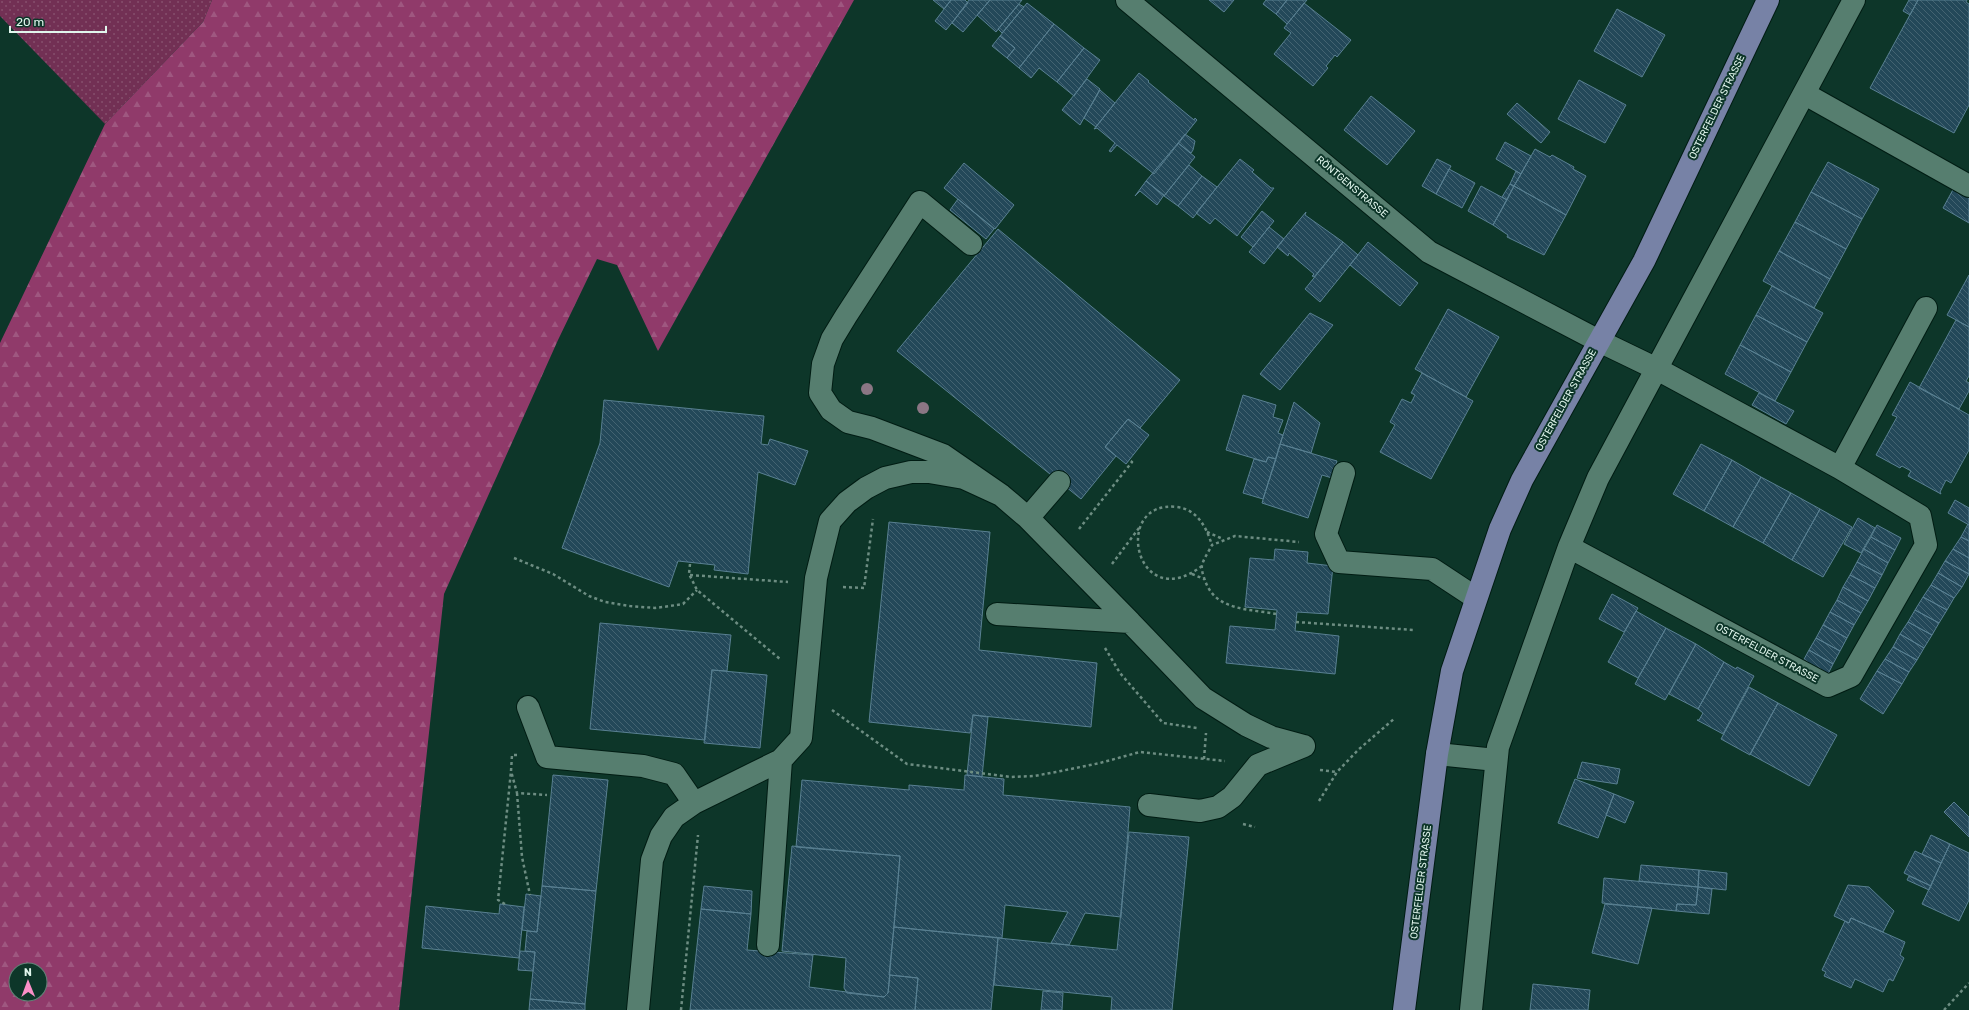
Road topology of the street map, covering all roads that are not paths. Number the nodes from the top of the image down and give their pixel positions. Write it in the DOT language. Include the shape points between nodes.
graph roads {
  1 [pos="1127,0"];
  2 [pos="1768,0"];
  3 [pos="1854,0"];
  4 [pos="1805,94"];
  5 [pos="1969,186"];
  6 [pos="971,244"];
  7 [pos="1926,308"];
  8 [pos="1599,341"];
  9 [pos="1656,369"];
  10 [pos="1840,468"];
  11 [pos="1344,473"];
  12 [pos="1059,482"];
  13 [pos="1001,495"];
  14 [pos="1028,518"];
  15 [pos="1569,547"];
  16 [pos="1476,598"];
  17 [pos="997,614"];
  18 [pos="1130,622"];
  19 [pos="528,707"];
  20 [pos="1437,754"];
  21 [pos="782,760"];
  22 [pos="1496,760"];
  23 [pos="694,803"];
  24 [pos="1149,805"];
  25 [pos="768,945"];
  26 [pos="638,1010"];
  27 [pos="1404,1010"];
  28 [pos="1471,1010"];
  1 -- 8 [label="street, RÖNTGENSTRASSE" via="1429,252"];
  2 -- 8 [label="main road, OSTERFELDER STRASSE" via="1644,261"];
  3 -- 4 [label="street"];
  4 -- 5 [label="street"];
  4 -- 9 [label="street"];
  6 -- 13 [label="street" via="920,202 832,339 823,364 820,393 831,410 848,422 872,428 943,455"];
  7 -- 10 [label="street"];
  8 -- 9 [label="street, OSTERFELDER STRASSE"];
  8 -- 16 [label="main road, OSTERFELDER STRASSE" via="1522,480 1500,529"];
  9 -- 10 [label="street, OSTERFELDER STRASSE"];
  9 -- 15 [label="street" via="1598,478"];
  10 -- 15 [label="street, OSTERFELDER STRASSE" via="1920,516 1926,545 1851,676 1828,686"];
  11 -- 16 [label="street" via="1326,534 1339,562 1432,569"];
  12 -- 14 [label="street"];
  13 -- 14 [label="street"];
  13 -- 21 [label="street" via="964,478 929,472 911,472 885,478 866,488 847,502 830,521 816,585 801,738"];
  14 -- 18 [label="street"];
  15 -- 22 [label="street" via="1498,747"];
  16 -- 20 [label="main road, OSTERFELDER STRASSE" via="1452,671"];
  17 -- 18 [label="street"];
  18 -- 24 [label="street" via="1203,698 1246,725 1271,737 1304,746 1258,765 1232,797 1218,807 1200,811"];
  19 -- 23 [label="street" via="547,757 643,766 674,774"];
  20 -- 22 [label="street"];
  20 -- 27 [label="main road, OSTERFELDER STRASSE"];
  21 -- 23 [label="street"];
  21 -- 25 [label="street"];
  22 -- 28 [label="street"];
  23 -- 26 [label="street" via="674,817 660,836 652,860"];
}
